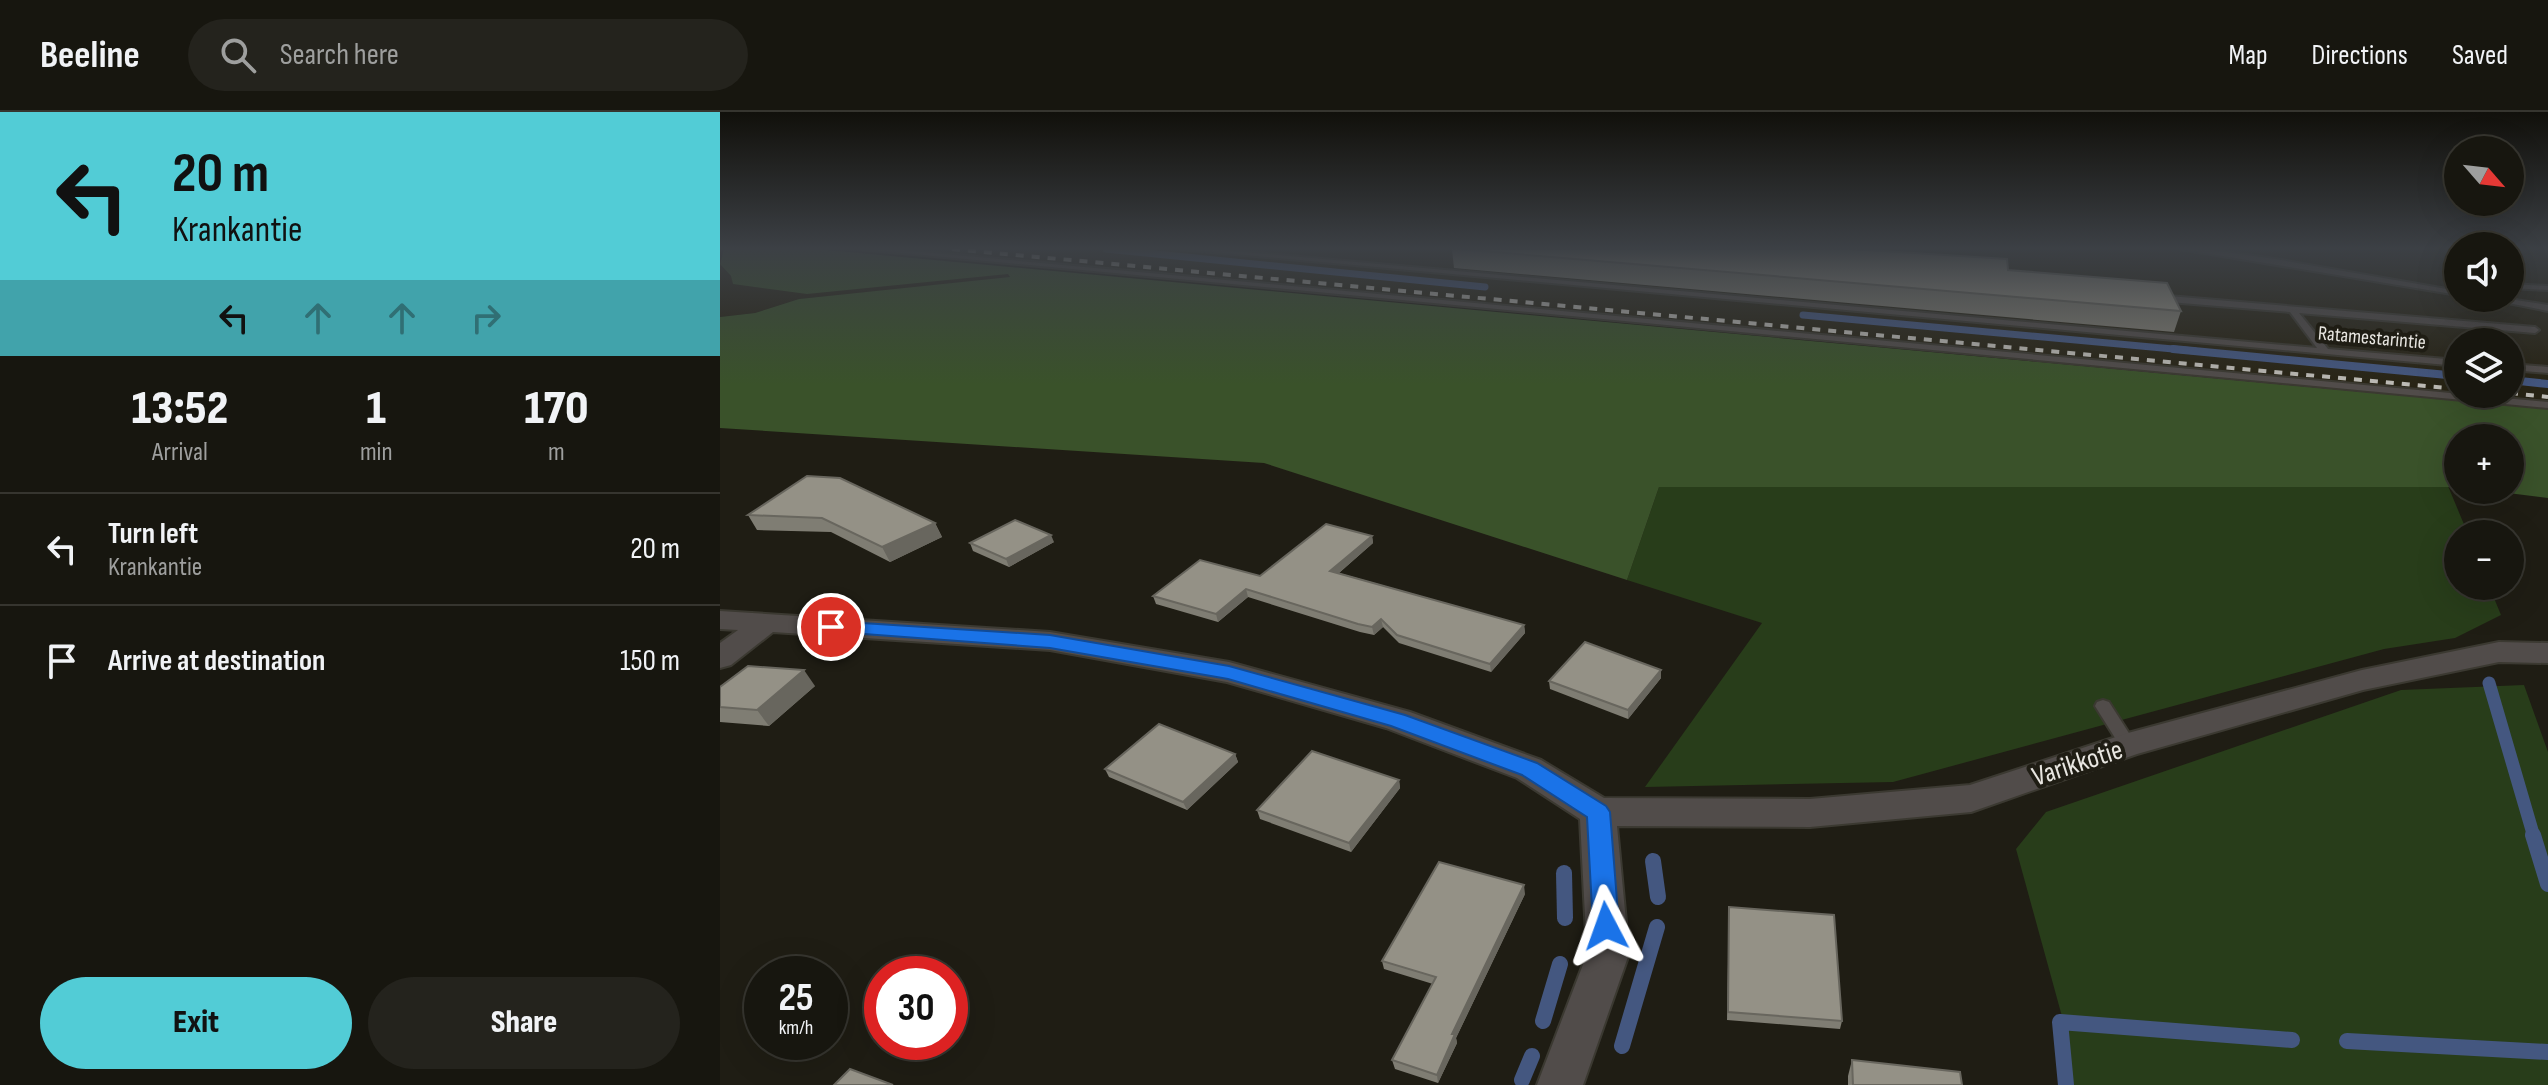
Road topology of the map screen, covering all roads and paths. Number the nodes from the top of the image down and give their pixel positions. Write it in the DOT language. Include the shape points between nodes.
graph roads {
  1 [pos="1354,294"];
  2 [pos="1702,294"];
  3 [pos="2141,296"];
  4 [pos="2524,304"];
  5 [pos="2291,308"];
  6 [pos="2548,308"];
  7 [pos="2535,330"];
  8 [pos="2325,351"];
  9 [pos="2444,362"];
  10 [pos="2524,368"];
  11 [pos="2548,370"];
  12 [pos="2548,405"];
  13 [pos="720,620"];
  14 [pos="768,622"];
  15 [pos="2548,653"];
  16 [pos="720,658"];
  17 [pos="2103,706"];
  18 [pos="2128,745"];
  19 [pos="1598,812"];
  20 [pos="1560,1085"];
  1 -- 12 [label="lane"];
  2 -- 8 [label="lane, Ratamestarintie"];
  3 -- 5 [label="lane"];
  4 -- 6 [label="lane"];
  5 -- 7 [label="lane"];
  5 -- 8 [label="lane"];
  8 -- 9 [label="lane, Ratamestarintie"];
  10 -- 11 [label="lane"];
  13 -- 14 [label="street"];
  14 -- 16 [label="street"];
  14 -- 19 [label="street" via="1050,641 1229,672 1398,720 1529,769"];
  15 -- 18 [label="street, Varikkotie" via="2499,652 2362,680"];
  17 -- 18 [label="lane"];
  18 -- 19 [label="street, Varikkotie" via="1971,798 1810,813"];
  19 -- 20 [label="street" via="1608,954"];
}
